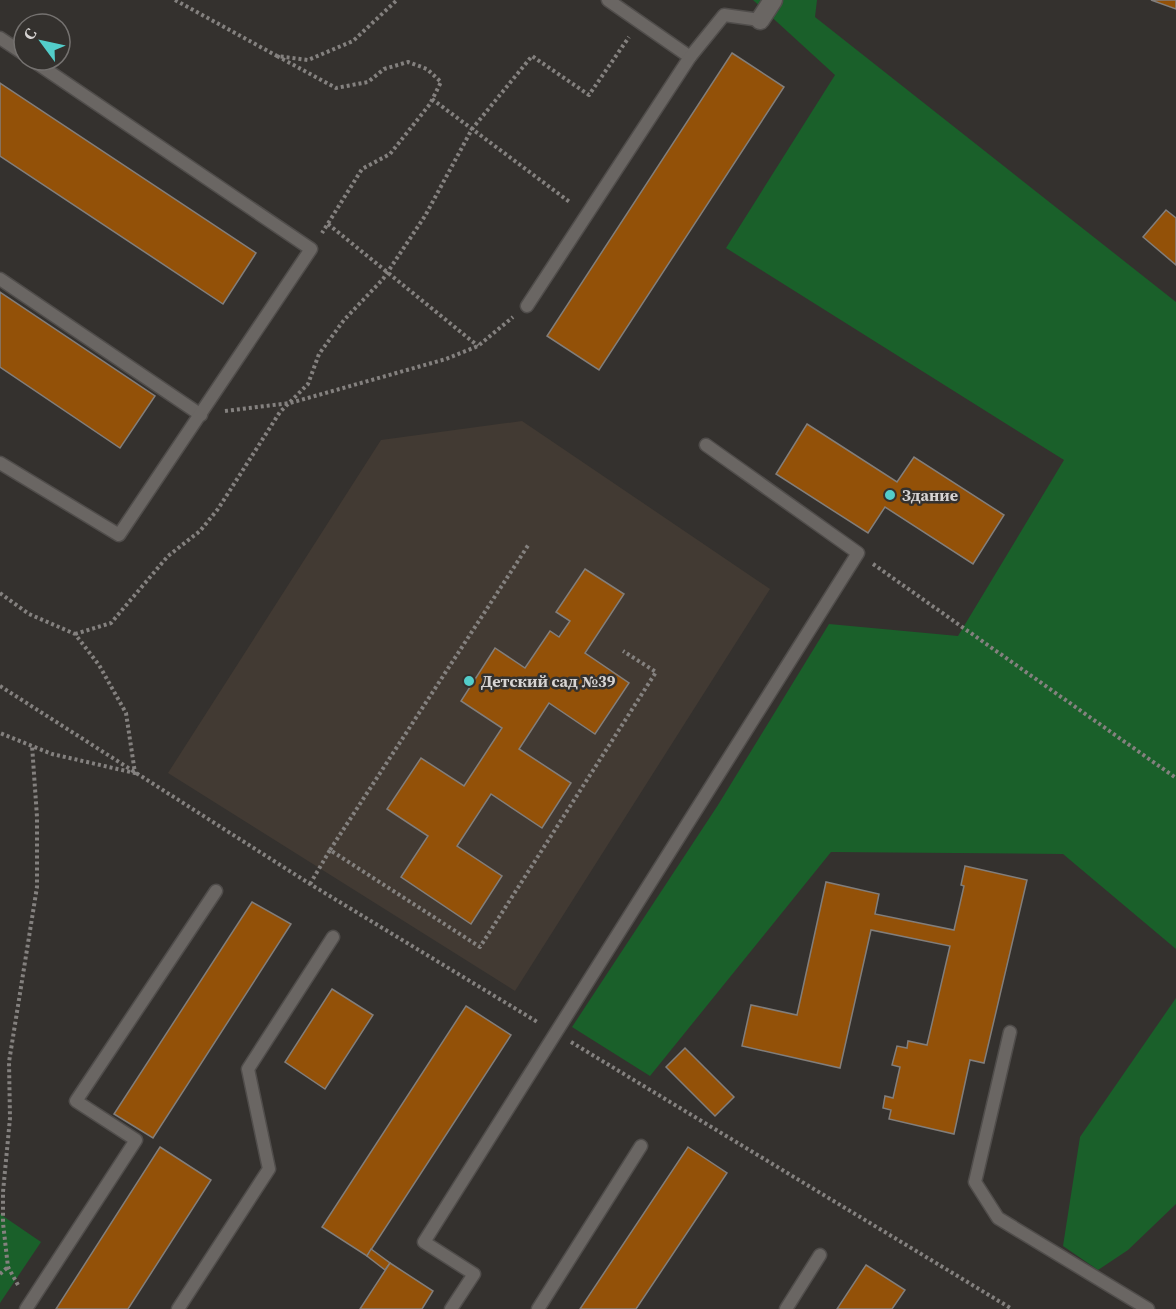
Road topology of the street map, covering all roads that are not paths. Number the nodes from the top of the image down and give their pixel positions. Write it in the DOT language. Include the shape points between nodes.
graph roads {
  1 [pos="608,0"];
  2 [pos="773,0"];
  3 [pos="760,20"];
  4 [pos="690,57"];
  5 [pos="50,72"];
  6 [pos="0,279"];
  7 [pos="527,306"];
  8 [pos="201,415"];
  9 [pos="706,445"];
  10 [pos="0,463"];
  11 [pos="216,891"];
  12 [pos="333,937"];
  13 [pos="1010,1032"];
  14 [pos="641,1146"];
  15 [pos="820,1256"];
  16 [pos="28,1306"];
  17 [pos="178,1309"];
  18 [pos="451,1309"];
  19 [pos="538,1309"];
  20 [pos="786,1309"];
  21 [pos="1148,1309"];
  1 -- 4 [label="lane"];
  2 -- 3 [label="street"];
  3 -- 4 [label="lane" via="724,15"];
  4 -- 7 [label="lane"];
  5 -- 8 [label="lane" via="311,249"];
  6 -- 8 [label="lane"];
  8 -- 10 [label="lane" via="119,535"];
  9 -- 18 [label="lane" via="858,553 424,1242 474,1274"];
  11 -- 16 [label="lane" via="76,1101 135,1140"];
  12 -- 17 [label="lane" via="248,1069 269,1169"];
  13 -- 21 [label="lane" via="975,1182 998,1218"];
  14 -- 19 [label="lane"];
  15 -- 20 [label="lane"];
}
